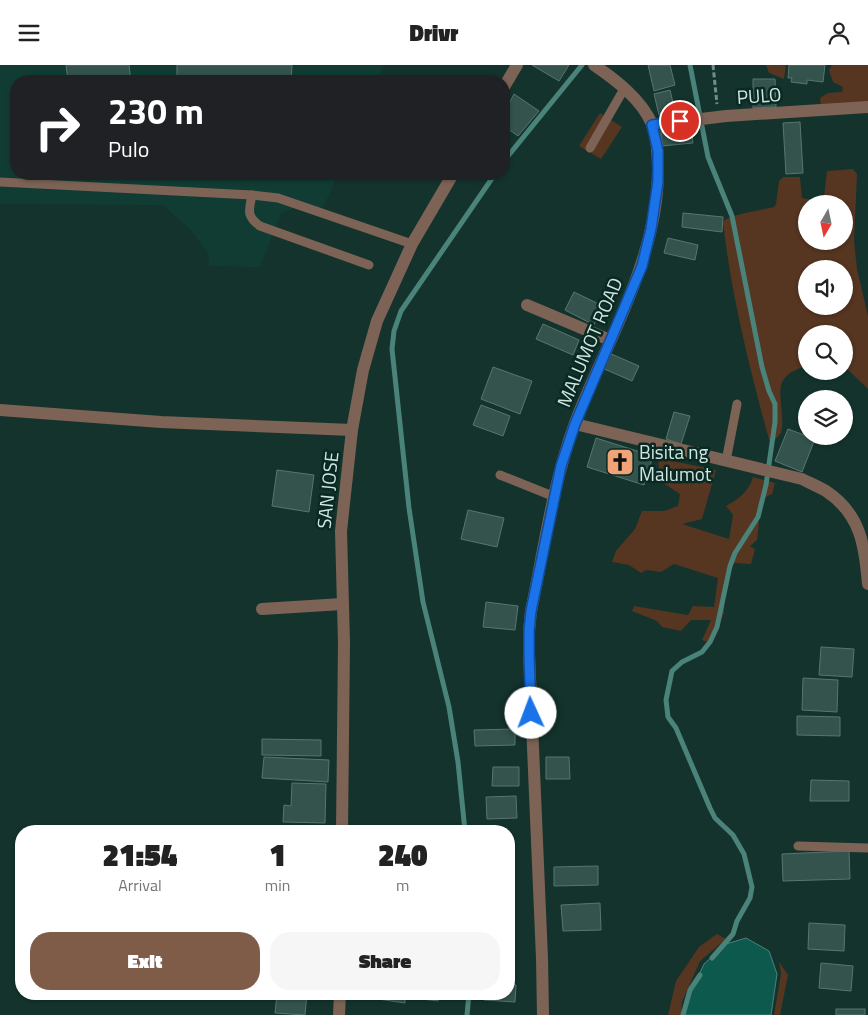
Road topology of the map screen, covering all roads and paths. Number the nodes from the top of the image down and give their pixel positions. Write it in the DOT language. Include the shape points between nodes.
graph roads {
  1 [pos="517,65"];
  2 [pos="713,65"];
  3 [pos="597,67"];
  4 [pos="510,77"];
  5 [pos="624,89"];
  6 [pos="868,107"];
  7 [pos="726,116"];
  8 [pos="652,125"];
  9 [pos="590,148"];
  10 [pos="449,180"];
  11 [pos="0,182"];
  12 [pos="252,195"];
  13 [pos="412,244"];
  14 [pos="370,265"];
  15 [pos="526,305"];
  16 [pos="610,340"];
  17 [pos="737,404"];
  18 [pos="0,409"];
  19 [pos="575,424"];
  20 [pos="352,430"];
  21 [pos="726,461"];
  22 [pos="500,475"];
  23 [pos="555,497"];
  24 [pos="868,584"];
  25 [pos="342,604"];
  26 [pos="262,609"];
  27 [pos="342,825"];
  28 [pos="798,846"];
  29 [pos="868,848"];
  30 [pos="340,1000"];
  31 [pos="339,1015"];
  32 [pos="542,1015"];
  1 -- 4 [label="street"];
  2 -- 7 [label="path" via="717,105"];
  3 -- 5 [label="street, MALUMOT ROAD"];
  5 -- 8 [label="street, MALUMOT ROAD" via="644,109"];
  5 -- 9 [label="lane"];
  6 -- 7 [label="street, PULO"];
  7 -- 8 [label="street, PULO"];
  8 -- 16 [label="street, MALUMOT ROAD" via="658,151 658,181 651,229 642,266"];
  10 -- 13 [label="street, SAN JOSE"];
  11 -- 12 [label="lane"];
  12 -- 13 [label="lane" via="278,198"];
  12 -- 14 [label="lane" via="248,211 260,226"];
  13 -- 20 [label="street, SAN JOSE" via="377,321 363,370"];
  15 -- 16 [label="street"];
  16 -- 19 [label="street, MALUMOT ROAD"];
  17 -- 21 [label="lane"];
  18 -- 20 [label="street" via="161,422"];
  19 -- 21 [label="street"];
  19 -- 23 [label="street, MALUMOT ROAD"];
  20 -- 25 [label="street, SAN JOSE" via="340,531"];
  21 -- 24 [label="street" via="802,479 826,491 844,507 864,543"];
  22 -- 23 [label="lane"];
  23 -- 32 [label="street, MALUMOT ROAD" via="529,631"];
  25 -- 26 [label="street"];
  25 -- 27 [label="street, SAN JOSE"];
  28 -- 29 [label="lane"];
  30 -- 31 [label="street"];
}
